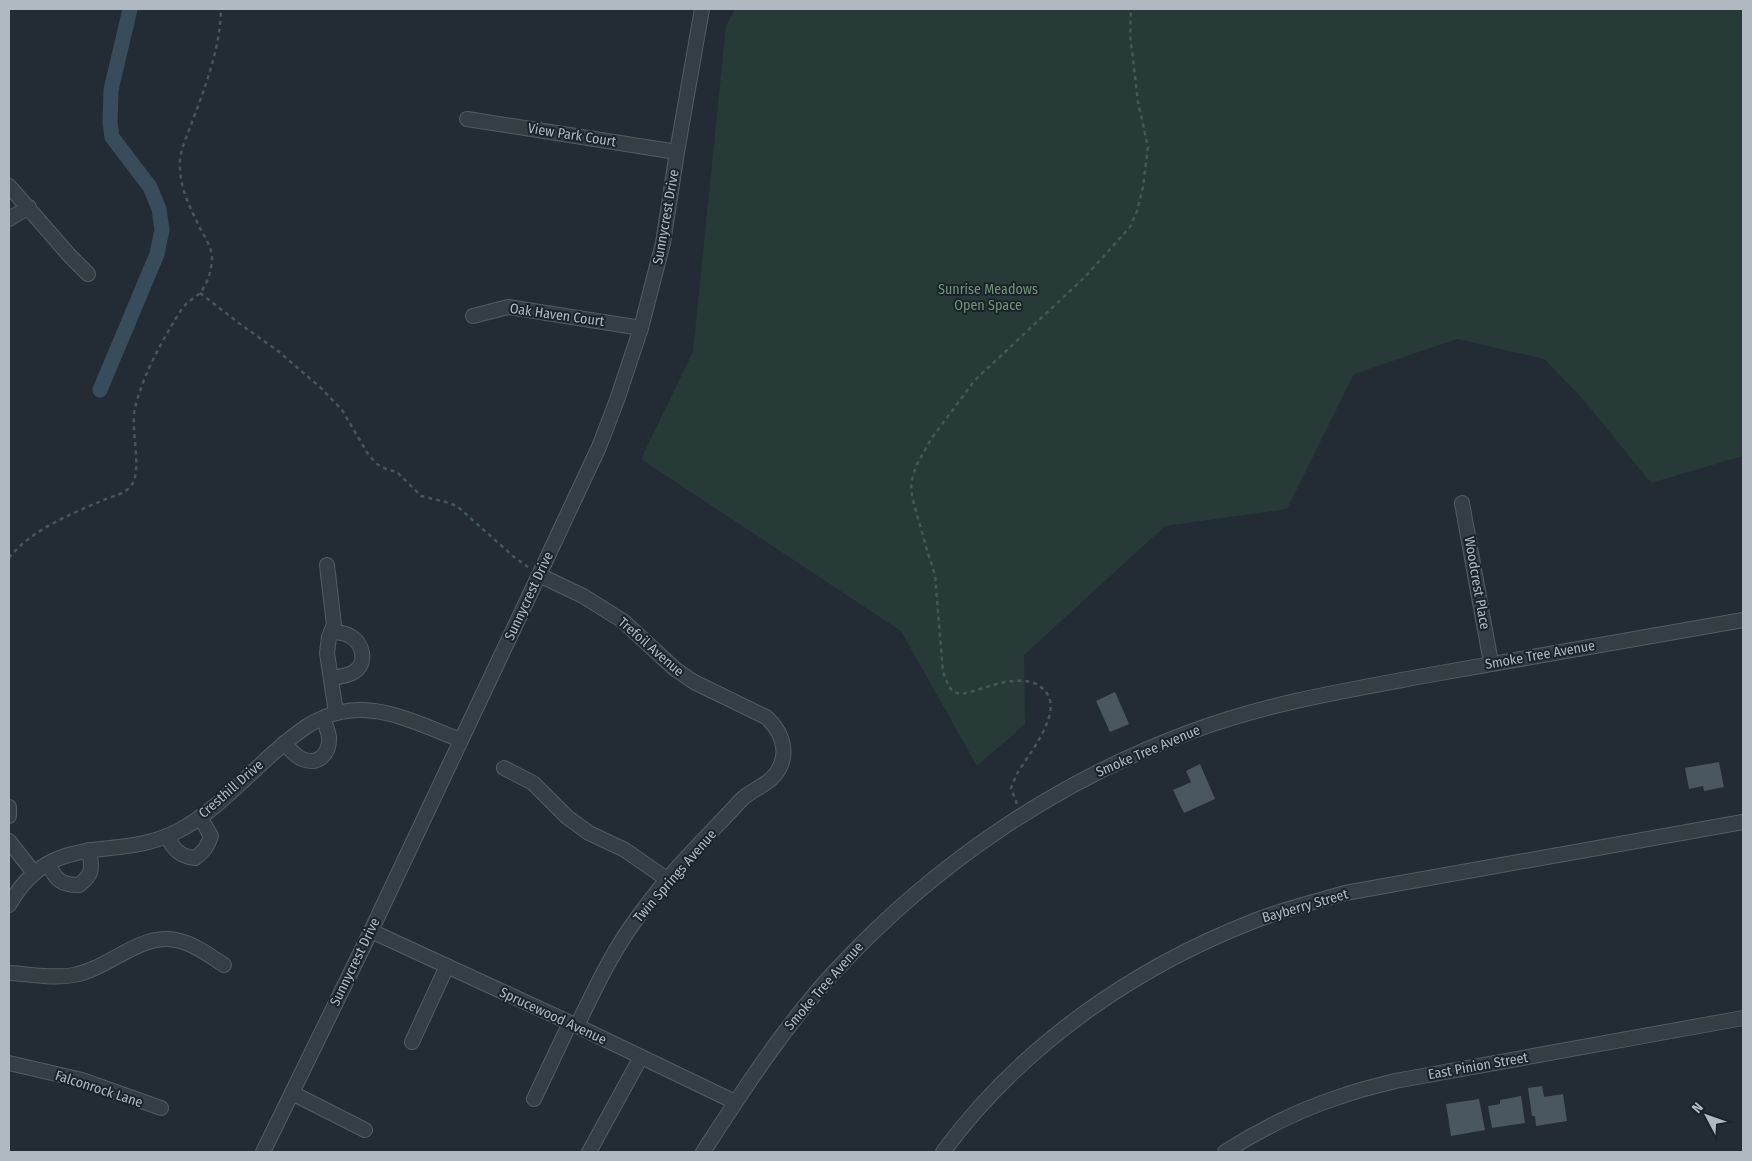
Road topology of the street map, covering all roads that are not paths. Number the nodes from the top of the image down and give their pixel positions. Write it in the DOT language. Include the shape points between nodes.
graph roads {
  1 [pos="702,9"];
  2 [pos="467,119"];
  3 [pos="677,152"];
  4 [pos="9,186"];
  5 [pos="28,207"];
  6 [pos="9,219"];
  7 [pos="88,274"];
  8 [pos="473,316"];
  9 [pos="641,328"];
  10 [pos="1462,503"];
  11 [pos="327,565"];
  12 [pos="539,575"];
  13 [pos="1743,620"];
  14 [pos="331,632"];
  15 [pos="1491,663"];
  16 [pos="331,678"];
  17 [pos="329,715"];
  18 [pos="781,739"];
  19 [pos="461,740"];
  20 [pos="284,743"];
  21 [pos="504,768"];
  22 [pos="9,807"];
  23 [pos="9,816"];
  24 [pos="200,817"];
  25 [pos="1743,822"];
  26 [pos="167,836"];
  27 [pos="9,840"];
  28 [pos="89,850"];
  29 [pos="48,864"];
  30 [pos="34,872"];
  31 [pos="668,880"];
  32 [pos="9,905"];
  33 [pos="371,931"];
  34 [pos="224,965"];
  35 [pos="447,966"];
  36 [pos="9,973"];
  37 [pos="1743,1018"];
  38 [pos="574,1025"];
  39 [pos="412,1042"];
  40 [pos="641,1057"];
  41 [pos="9,1063"];
  42 [pos="292,1093"];
  43 [pos="534,1099"];
  44 [pos="735,1102"];
  45 [pos="161,1108"];
  46 [pos="364,1130"];
  47 [pos="263,1152"];
  48 [pos="588,1152"];
  49 [pos="703,1152"];
  50 [pos="943,1152"];
  51 [pos="1225,1152"];
  1 -- 3 [label="street, Sunnycrest Drive"];
  2 -- 3 [label="street, View Park Court"];
  3 -- 9 [label="street, Sunnycrest Drive" via="663,243"];
  4 -- 5 [label="street"];
  5 -- 6 [label="street"];
  5 -- 7 [label="street"];
  8 -- 9 [label="street, Oak Haven Court" via="508,307"];
  9 -- 12 [label="street, Sunnycrest Drive" via="599,447"];
  10 -- 15 [label="street, Woodcrest Place"];
  11 -- 14 [label="street" via="334,625"];
  12 -- 18 [label="street, Trefoil Avenue" via="583,596 623,621 675,670 694,682 766,717 774,724"];
  12 -- 19 [label="street, Sunnycrest Drive"];
  13 -- 15 [label="street, Smoke Tree Avenue"];
  14 -- 16 [label="street" via="327,653"];
  14 -- 16 [label="street" via="343,633 358,642 362,657 356,671"];
  15 -- 44 [label="street, Smoke Tree Avenue" via="1321,695 1236,716 1142,751 1023,814 956,860 873,932 799,1013"];
  16 -- 17 [label="street"];
  17 -- 19 [label="street, Cresthill Drive" via="358,709 384,712"];
  17 -- 20 [label="street, Cresthill Drive" via="299,730"];
  17 -- 20 [label="street" via="327,752 319,760 300,758"];
  18 -- 31 [label="street, Twin Springs Avenue" via="784,753 776,774 742,799"];
  19 -- 33 [label="street, Sunnycrest Drive"];
  20 -- 24 [label="street, Cresthill Drive"];
  21 -- 31 [label="street" via="533,783 567,817 589,833 625,850"];
  22 -- 23 [label="street"];
  24 -- 26 [label="street, Cresthill Drive"];
  24 -- 26 [label="street" via="211,836 209,844 195,858 178,853"];
  25 -- 50 [label="street, Bayberry Street" via="1345,894 1297,906 1216,936 1123,986 1072,1022 1026,1060"];
  26 -- 28 [label="street, Cresthill Drive" via="137,846"];
  27 -- 30 [label="street"];
  28 -- 29 [label="street, Cresthill Drive"];
  28 -- 29 [label="street" via="92,870 79,885 61,882"];
  29 -- 30 [label="street, Cresthill Drive"];
  30 -- 32 [label="street, Cresthill Drive"];
  31 -- 38 [label="street, Twin Springs Avenue" via="620,944"];
  33 -- 35 [label="street, Sprucewood Avenue"];
  33 -- 42 [label="street, Sunnycrest Drive"];
  34 -- 36 [label="street" via="197,948 162,938 146,941 101,966 74,975 46,977"];
  35 -- 38 [label="street, Sprucewood Avenue"];
  35 -- 39 [label="street"];
  37 -- 51 [label="street, East Pinion Street" via="1395,1081 1339,1096 1287,1117"];
  38 -- 40 [label="street, Sprucewood Avenue"];
  38 -- 43 [label="street, Twin Springs Avenue"];
  40 -- 44 [label="street, Sprucewood Avenue"];
  40 -- 48 [label="street"];
  41 -- 45 [label="street, Falconrock Lane" via="82,1080"];
  42 -- 46 [label="street"];
  42 -- 47 [label="street, Sunnycrest Drive"];
  44 -- 49 [label="street, Smoke Tree Avenue"];
}
